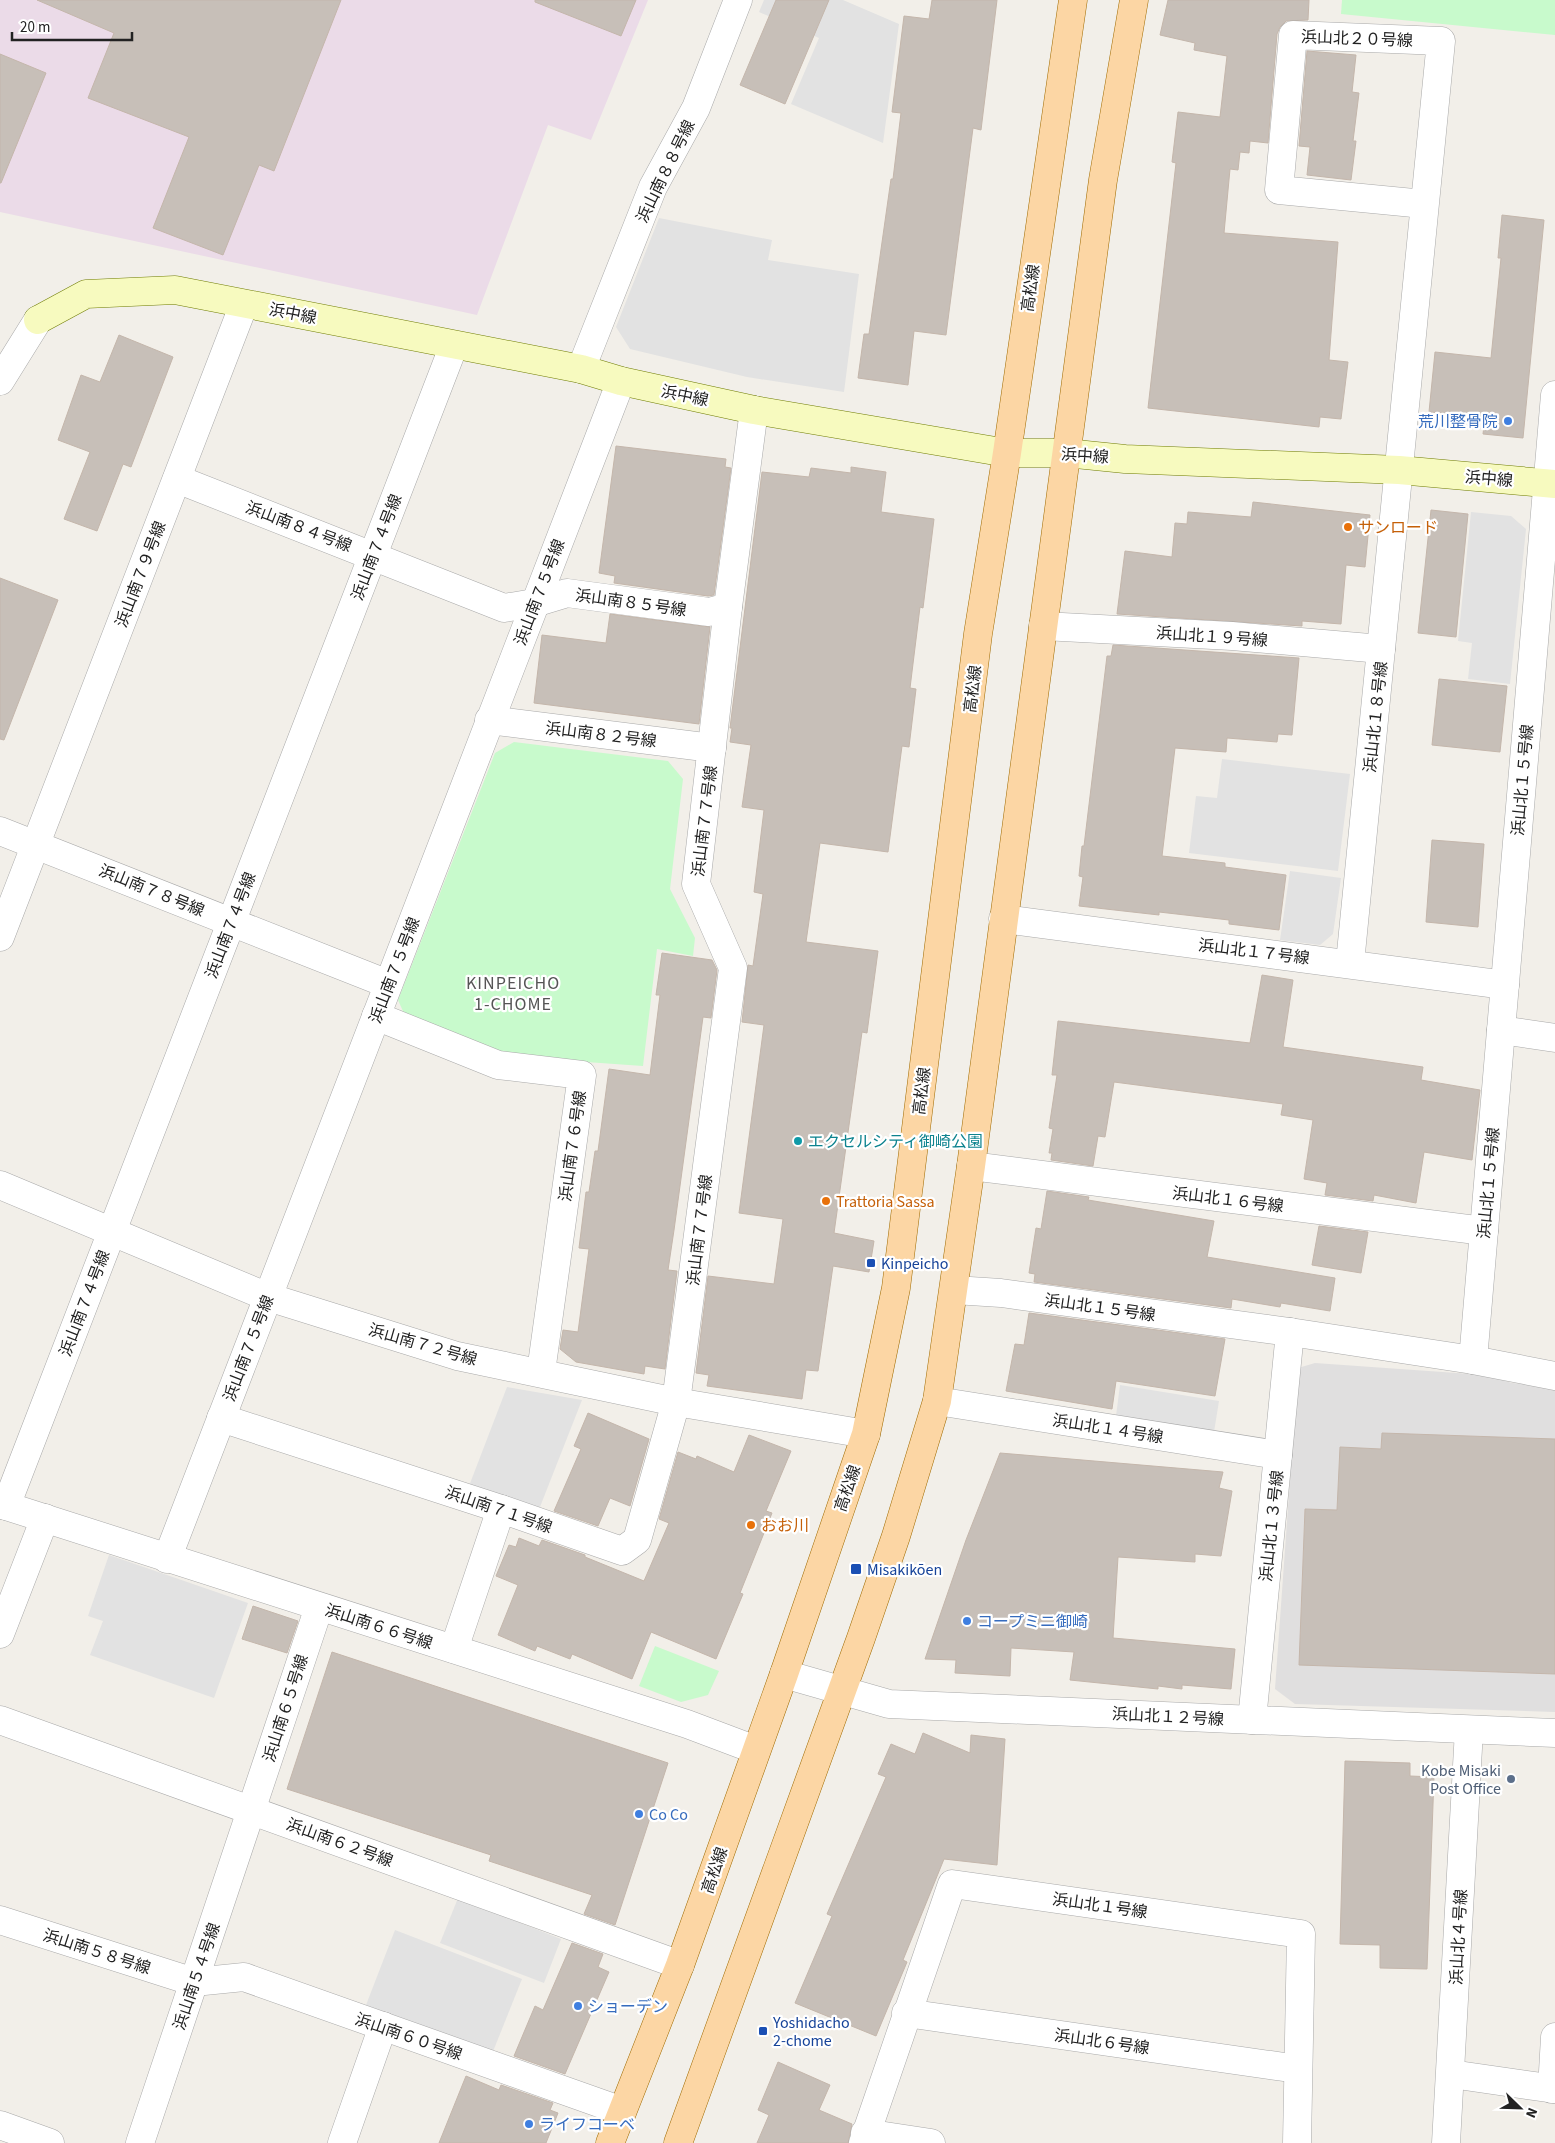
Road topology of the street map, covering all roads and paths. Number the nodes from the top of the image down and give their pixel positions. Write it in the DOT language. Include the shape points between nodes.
graph roads {
  1 [pos="738,0"];
  2 [pos="1072,0"];
  3 [pos="1134,0"];
  4 [pos="1424,204"];
  5 [pos="244,304"];
  6 [pos="454,345"];
  7 [pos="581,369"];
  8 [pos="0,381"];
  9 [pos="621,381"];
  10 [pos="1555,395"];
  11 [pos="754,410"];
  12 [pos="1007,453"];
  13 [pos="1066,453"];
  14 [pos="1399,470"];
  15 [pos="177,479"];
  16 [pos="1551,484"];
  17 [pos="373,555"];
  18 [pos="534,602"];
  19 [pos="728,607"];
  20 [pos="1043,626"];
  21 [pos="1382,648"];
  22 [pos="1544,661"];
  23 [pos="489,720"];
  24 [pos="712,748"];
  25 [pos="0,831"];
  26 [pos="36,844"];
  27 [pos="1003,919"];
  28 [pos="231,922"];
  29 [pos="0,937"];
  30 [pos="1350,963"];
  31 [pos="388,984"];
  32 [pos="1505,985"];
  33 [pos="376,1016"];
  34 [pos="1501,1030"];
  35 [pos="1555,1038"];
  36 [pos="971,1166"];
  37 [pos="0,1185"];
  38 [pos="111,1231"];
  39 [pos="1484,1231"];
  40 [pos="954,1290"];
  41 [pos="268,1297"];
  42 [pos="1290,1332"];
  43 [pos="1473,1360"];
  44 [pos="541,1372"];
  45 [pos="1555,1376"];
  46 [pos="937,1401"];
  47 [pos="676,1402"];
  48 [pos="221,1418"];
  49 [pos="866,1434"];
  50 [pos="1278,1455"];
  51 [pos="3,1505"];
  52 [pos="501,1509"];
  53 [pos="45,1518"];
  54 [pos="167,1559"];
  55 [pos="319,1607"];
  56 [pos="0,1634"];
  57 [pos="454,1649"];
  58 [pos="784,1674"];
  59 [pos="843,1689"];
  60 [pos="0,1720"];
  61 [pos="1252,1720"];
  62 [pos="1469,1730"];
  63 [pos="1555,1733"];
  64 [pos="756,1750"];
  65 [pos="252,1810"];
  66 [pos="0,1920"];
  67 [pos="680,1965"];
  68 [pos="194,1982"];
  69 [pos="906,2013"];
  70 [pos="383,2026"];
  71 [pos="1555,2037"];
  72 [pos="1298,2069"];
  73 [pos="1451,2074"];
  74 [pos="1554,2089"];
  75 [pos="622,2111"];
  76 [pos="0,2125"];
  77 [pos="864,2138"];
  78 [pos="50,2143"];
  79 [pos="140,2143"];
  80 [pos="342,2143"];
  81 [pos="610,2143"];
  82 [pos="678,2143"];
  83 [pos="931,2143"];
  84 [pos="1297,2143"];
  85 [pos="1446,2143"];
  1 -- 7 [label="street, 浜山南８８号線" via="696,108 654,187"];
  2 -- 12 [label="main road, 高松線"];
  3 -- 13 [label="main road" via="1103,180"];
  4 -- 4 [label="street, 浜山北２０号線" via="1440,41 1293,35 1279,190"];
  4 -- 14 [label="street, 浜山北２０号線"];
  5 -- 6 [label="street, 浜中線"];
  5 -- 8 [label="street, 浜中線" via="175,290 86,294 38,320"];
  5 -- 15 [label="street, 浜山南７９号線"];
  6 -- 7 [label="street, 浜中線"];
  6 -- 17 [label="street, 浜山南７４号線"];
  7 -- 9 [label="street, 浜中線"];
  9 -- 11 [label="street, 浜中線"];
  9 -- 18 [label="street, 浜山南７５号線"];
  10 -- 16 [label="street, 浜山北１５号線"];
  11 -- 12 [label="street, 浜中線"];
  11 -- 19 [label="street, 浜山南７７号線"];
  12 -- 13 [label="street, 浜中線"];
  12 -- 49 [label="main road, 高松線" via="978,634 896,1288"];
  13 -- 14 [label="street, 浜中線" via="1125,459"];
  13 -- 20 [label="main road"];
  14 -- 16 [label="street, 浜中線"];
  14 -- 21 [label="street, 浜山北１８号線"];
  15 -- 17 [label="street, 浜山南８４号線"];
  15 -- 26 [label="street, 浜山南７９号線"];
  16 -- 22 [label="street, 浜山北１５号線"];
  17 -- 18 [label="street, 浜山南８４号線" via="504,608"];
  17 -- 28 [label="street, 浜山南７４号線"];
  18 -- 19 [label="street, 浜山南８５号線" via="566,593 709,612"];
  18 -- 23 [label="street, 浜山南７５号線"];
  19 -- 24 [label="street, 浜山南７７号線"];
  20 -- 21 [label="street, 浜山北１９号線"];
  20 -- 27 [label="main road"];
  21 -- 30 [label="street, 浜山北１８号線"];
  22 -- 32 [label="street, 浜山北１５号線"];
  23 -- 24 [label="street, 浜山南８２号線"];
  23 -- 31 [label="street, 浜山南７５号線"];
  24 -- 47 [label="street, 浜山南７７号線" via="696,884 733,968"];
  25 -- 26 [label="street, 浜山南７８号線"];
  26 -- 28 [label="street, 浜山南７８号線"];
  26 -- 29 [label="street, 浜山南７９号線"];
  27 -- 30 [label="street, 浜山北１７号線"];
  27 -- 36 [label="main road"];
  28 -- 31 [label="street, 浜山南７８号線"];
  28 -- 38 [label="street, 浜山南７４号線"];
  30 -- 32 [label="street, 浜山北１７号線"];
  31 -- 33 [label="street, 浜山南７５号線"];
  32 -- 34 [label="street, 浜山北１５号線"];
  33 -- 41 [label="street, 浜山南７５号線"];
  33 -- 44 [label="street, 浜山南７６号線" via="498,1065 582,1075"];
  34 -- 35 [label="street"];
  34 -- 39 [label="street, 浜山北１５号線"];
  36 -- 39 [label="street, 浜山北１６号線"];
  36 -- 40 [label="main road"];
  37 -- 38 [label="street, 浜山南７２号線"];
  38 -- 41 [label="street, 浜山南７２号線"];
  38 -- 51 [label="street, 浜山南７４号線"];
  39 -- 43 [label="street, 浜山北１５号線"];
  40 -- 42 [label="street, 浜山北１５号線" via="1001,1293"];
  40 -- 46 [label="main road"];
  41 -- 44 [label="street, 浜山南７２号線" via="457,1356"];
  41 -- 48 [label="street, 浜山南７５号線"];
  42 -- 43 [label="street, 浜山北１５号線"];
  42 -- 50 [label="street, 浜山北１３号線"];
  43 -- 45 [label="street"];
  44 -- 47 [label="street, 浜山南７２号線"];
  46 -- 50 [label="street, 浜山北１４号線"];
  46 -- 59 [label="main road" via="896,1536"];
  47 -- 49 [label="street, 浜山南７２号線"];
  47 -- 52 [label="street, 浜山南７１号線" via="637,1540 622,1552"];
  48 -- 52 [label="street, 浜山南７１号線"];
  48 -- 54 [label="street, 浜山南７５号線"];
  49 -- 58 [label="main road, 高松線"];
  50 -- 61 [label="street, 浜山北１３号線"];
  51 -- 53 [label="street, 浜山南６６号線"];
  52 -- 57 [label="street"];
  53 -- 54 [label="street, 浜山南６６号線"];
  53 -- 56 [label="street"];
  54 -- 55 [label="street, 浜山南６６号線"];
  55 -- 57 [label="street, 浜山南６６号線"];
  55 -- 65 [label="street, 浜山南６５号線"];
  57 -- 64 [label="street, 浜山南６６号線" via="687,1724"];
  58 -- 59 [label="street, 浜山北１２号線"];
  58 -- 64 [label="main road, 高松線"];
  59 -- 61 [label="street, 浜山北１２号線" via="889,1704"];
  59 -- 82 [label="main road"];
  60 -- 65 [label="street, 浜山南６２号線"];
  61 -- 62 [label="street, 浜山北１２号線"];
  62 -- 63 [label="street, 浜山北１２号線"];
  62 -- 73 [label="street, 浜山北４号線"];
  64 -- 67 [label="main road, 高松線"];
  65 -- 67 [label="street, 浜山南６２号線"];
  65 -- 68 [label="street, 浜山南５４号線"];
  66 -- 68 [label="street, 浜山南５８号線"];
  67 -- 75 [label="main road, 高松線"];
  68 -- 70 [label="street, 浜山南６０号線" via="244,1977"];
  68 -- 79 [label="street, 浜山南５４号線"];
  69 -- 72 [label="street, 浜山北６号線"];
  69 -- 72 [label="street, 浜山北１号線" via="952,1884 1301,1934"];
  69 -- 77 [label="street, 浜山北１号線"];
  70 -- 75 [label="street, 浜山南６０号線"];
  70 -- 80 [label="street"];
  71 -- 74 [label="street"];
  72 -- 84 [label="street, 浜山北１号線"];
  73 -- 74 [label="street"];
  73 -- 85 [label="street, 浜山北４号線"];
  75 -- 81 [label="main road, 高松線"];
  76 -- 78 [label="street"];
  77 -- 83 [label="street, 浜山北１号線"];
}
